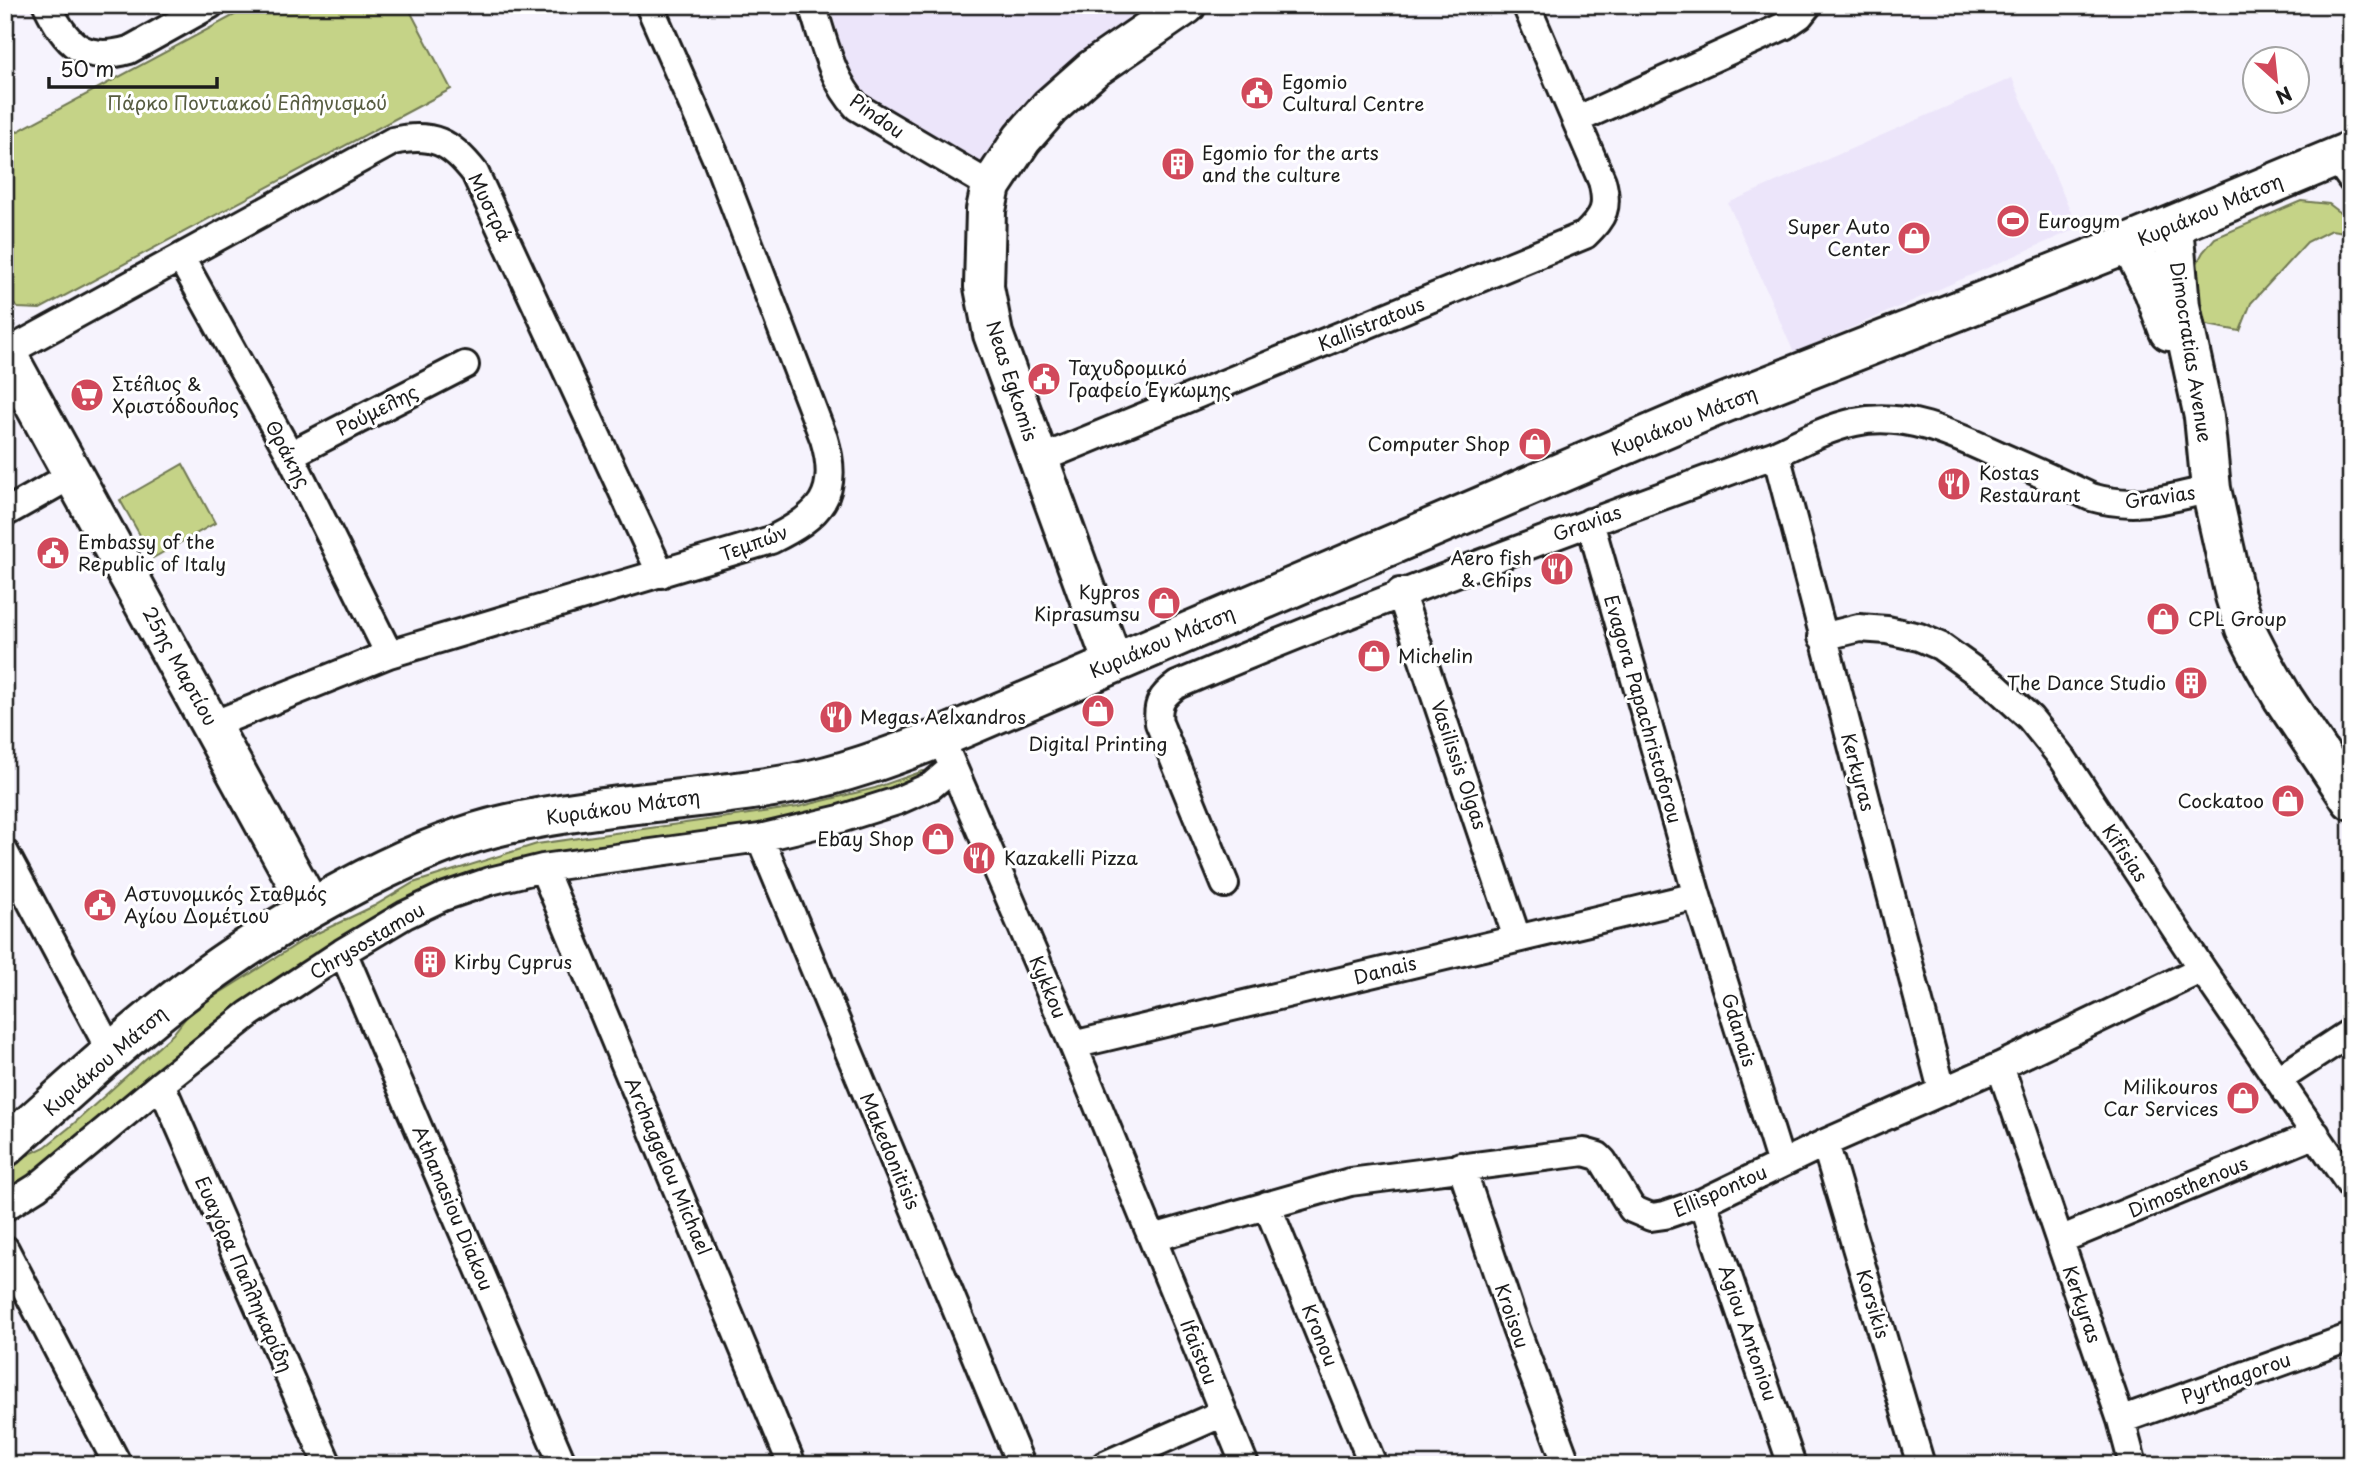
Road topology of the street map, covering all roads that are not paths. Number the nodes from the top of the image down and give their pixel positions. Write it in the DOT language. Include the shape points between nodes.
graph roads {
  1 [pos="47,5"];
  2 [pos="210,5"];
  3 [pos="649,5"];
  4 [pos="812,5"];
  5 [pos="1186,5"];
  6 [pos="1526,5"];
  7 [pos="1808,5"];
  8 [pos="1576,120"];
  9 [pos="2346,163"];
  10 [pos="991,186"];
  11 [pos="2173,226"];
  12 [pos="2130,243"];
  13 [pos="181,258"];
  14 [pos="6,352"];
  15 [pos="465,365"];
  16 [pos="1776,454"];
  17 [pos="290,455"];
  18 [pos="1038,460"];
  19 [pos="74,474"];
  20 [pos="2210,484"];
  21 [pos="5,513"];
  22 [pos="1590,522"];
  23 [pos="661,574"];
  24 [pos="1289,588"];
  25 [pos="1400,592"];
  26 [pos="1307,629"];
  27 [pos="1822,637"];
  28 [pos="389,654"];
  29 [pos="1113,663"];
  30 [pos="212,725"];
  31 [pos="947,753"];
  32 [pos="2351,800"];
  33 [pos="760,838"];
  34 [pos="5,853"];
  35 [pos="543,868"];
  36 [pos="1225,884"];
  37 [pos="1697,896"];
  38 [pos="311,908"];
  39 [pos="1517,938"];
  40 [pos="342,952"];
  41 [pos="2202,969"];
  42 [pos="2351,1032"];
  43 [pos="1073,1045"];
  44 [pos="112,1054"];
  45 [pos="2000,1066"];
  46 [pos="2279,1079"];
  47 [pos="161,1084"];
  48 [pos="1942,1090"];
  49 [pos="2316,1134"];
  50 [pos="1825,1143"];
  51 [pos="5,1147"];
  52 [pos="1781,1164"];
  53 [pos="1461,1166"];
  54 [pos="2351,1186"];
  55 [pos="1703,1202"];
  56 [pos="1267,1205"];
  57 [pos="5,1207"];
  58 [pos="1153,1238"];
  59 [pos="2060,1240"];
  60 [pos="5,1249"];
  61 [pos="2351,1337"];
  62 [pos="1223,1413"];
  63 [pos="2121,1420"];
  64 [pos="118,1465"];
  65 [pos="328,1465"];
  66 [pos="563,1465"];
  67 [pos="792,1465"];
  68 [pos="1021,1465"];
  69 [pos="1105,1465"];
  70 [pos="1245,1465"];
  71 [pos="1373,1465"];
  72 [pos="1567,1465"];
  73 [pos="1792,1465"];
  74 [pos="1921,1465"];
  75 [pos="2133,1465"];
  1 -- 2 [label="street" via="61,32 89,54 129,50"];
  3 -- 23 [label="street, Τεμπών" via="717,160 831,461 824,499 797,527 771,540"];
  4 -- 10 [label="street, Pindou" via="835,76 857,107"];
  5 -- 10 [label="main road, Neas Egkomis" via="1093,69 1050,107"];
  6 -- 8 [label="street, Kallistratous"];
  7 -- 8 [label="street" via="1784,26"];
  8 -- 18 [label="street, Kallistratous" via="1606,205 1585,235"];
  9 -- 11 [label="main road, Κυριάκου Μάτση"];
  10 -- 18 [label="main road, Neas Egkomis" via="984,287 993,334"];
  11 -- 12 [label="main road, Κυριάκου Μάτση"];
  11 -- 20 [label="main road, Dimocratias Avenue" via="2180,306 2204,417"];
  12 -- 20 [label="main road, Dimocratias Avenue" via="2163,314"];
  12 -- 24 [label="main road, Κυριάκου Μάτση" via="1719,405"];
  13 -- 14 [label="street, Μυστρά"];
  13 -- 17 [label="street, Θράκης"];
  13 -- 23 [label="street, Μυστρά" via="393,141 421,137 448,145 475,173"];
  14 -- 19 [label="main road, 25ης Μαρτίου"];
  15 -- 17 [label="street, Ρούμελης"];
  16 -- 20 [label="street, Gravias" via="1843,425 1881,419 1945,431 2113,503 2141,504"];
  16 -- 22 [label="street, Gravias"];
  16 -- 27 [label="street, Kerkyras"];
  17 -- 28 [label="street, Θράκης"];
  18 -- 29 [label="main road, Neas Egkomis"];
  19 -- 21 [label="street"];
  19 -- 30 [label="main road, 25ης Μαρτίου"];
  20 -- 32 [label="main road, Dimocratias Avenue" via="2226,565 2245,628 2283,698"];
  22 -- 25 [label="street, Gravias"];
  22 -- 37 [label="street, Evagora Papachristoforou"];
  23 -- 28 [label="street, Τεμπών"];
  24 -- 26 [label="street"];
  24 -- 29 [label="main road, Κυριάκου Μάτση"];
  25 -- 26 [label="street, Gravias"];
  25 -- 39 [label="street, Vasilissis Olgas"];
  26 -- 36 [label="street, Gravias" via="1177,685 1158,703 1159,723"];
  27 -- 41 [label="street, Kifisias" via="1859,628 1919,637 1940,646 1993,684 2030,718 2063,759"];
  27 -- 48 [label="street, Kerkyras"];
  28 -- 30 [label="street, Τεμπών"];
  29 -- 31 [label="main road, Κυριάκου Μάτση"];
  30 -- 38 [label="main road, 25ης Μαρτίου"];
  31 -- 33 [label="street, Chrysostamou" via="931,786 841,820"];
  31 -- 38 [label="main road, Κυριάκου Μάτση" via="867,765 795,783 508,824 391,866"];
  31 -- 43 [label="street, Kykkou"];
  33 -- 35 [label="street, Chrysostamou"];
  33 -- 68 [label="street, Makedonitisis"];
  34 -- 44 [label="street"];
  35 -- 40 [label="street, Chrysostamou" via="443,897"];
  35 -- 67 [label="street, Archaggelou Michael"];
  37 -- 39 [label="street, Danais"];
  37 -- 52 [label="street, Gdanais"];
  38 -- 44 [label="main road, Κυριάκου Μάτση" via="231,958"];
  39 -- 43 [label="street, Danais"];
  40 -- 47 [label="street, Chrysostamou" via="249,1014"];
  40 -- 66 [label="street, Athanasiou Diakou"];
  41 -- 45 [label="street, Ellispontou"];
  41 -- 46 [label="street, Kifisias"];
  42 -- 46 [label="street"];
  43 -- 58 [label="street, Kykkou"];
  44 -- 51 [label="main road, Κυριάκου Μάτση"];
  45 -- 48 [label="street, Ellispontou"];
  45 -- 59 [label="street, Kerkyras"];
  46 -- 49 [label="street, Kifisias"];
  47 -- 57 [label="street, Chrysostamou" via="37,1187"];
  47 -- 65 [label="street, Ευαγόρα Παλληκαρίδη"];
  48 -- 50 [label="street, Ellispontou"];
  49 -- 54 [label="street, Kifisias"];
  49 -- 59 [label="street, Dimosthenous"];
  50 -- 52 [label="street, Ellispontou"];
  50 -- 74 [label="street, Korsikis"];
  52 -- 55 [label="street, Ellispontou"];
  53 -- 55 [label="street, Ellispontou" via="1584,1152 1603,1161 1636,1212 1658,1216"];
  53 -- 56 [label="street, Ellispontou" via="1350,1182"];
  53 -- 72 [label="street, Kroisou"];
  55 -- 73 [label="street, Agiou Antoniou"];
  56 -- 58 [label="street, Ellispontou"];
  56 -- 71 [label="street, Kronou"];
  58 -- 62 [label="street, Ifaistou"];
  59 -- 63 [label="street, Kerkyras"];
  60 -- 64 [label="street"];
  61 -- 63 [label="street, Pyrthagorou"];
  62 -- 69 [label="street"];
  62 -- 70 [label="street, Ifaistou"];
  63 -- 75 [label="street, Kerkyras"];
}
